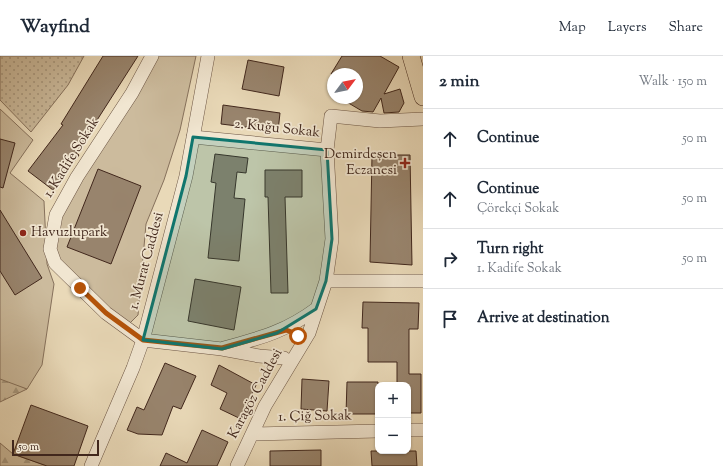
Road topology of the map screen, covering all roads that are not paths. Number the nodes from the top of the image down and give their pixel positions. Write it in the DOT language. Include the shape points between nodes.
graph roads {
  1 [pos="152,56"];
  2 [pos="208,56"];
  3 [pos="411,56"];
  4 [pos="423,98"];
  5 [pos="423,119"];
  6 [pos="193,137"];
  7 [pos="327,150"];
  8 [pos="326,281"];
  9 [pos="423,281"];
  10 [pos="316,309"];
  11 [pos="279,332"];
  12 [pos="143,340"];
  13 [pos="222,348"];
  14 [pos="298,351"];
  15 [pos="259,356"];
  16 [pos="284,358"];
  17 [pos="278,384"];
  18 [pos="411,430"];
  19 [pos="423,430"];
  20 [pos="375,431"];
  21 [pos="252,434"];
  22 [pos="91,466"];
  23 [pos="237,466"];
  1 -- 12 [label="street, 1. Kadife Sokak" via="132,93 77,177 56,215 50,249 55,263 77,285 106,313"];
  2 -- 6 [label="street, 1. Murat Caddesi"];
  3 -- 4 [label="main road"];
  5 -- 7 [label="street, 2. Kuğu Sokak" via="380,121 331,116"];
  6 -- 7 [label="street, 2. Kuğu Sokak"];
  6 -- 12 [label="street, 1. Murat Caddesi" via="186,176"];
  7 -- 8 [label="street, Karagöz Caddesi" via="332,239"];
  8 -- 9 [label="street"];
  8 -- 10 [label="street, Karagöz Caddesi"];
  10 -- 11 [label="street" via="299,322"];
  10 -- 14 [label="street, Karagöz Caddesi" via="309,332"];
  11 -- 13 [label="street"];
  11 -- 14 [label="street" via="290,330 298,336"];
  11 -- 16 [label="street" via="272,341 273,350"];
  12 -- 13 [label="street"];
  12 -- 22 [label="street, 1. Murat Caddesi"];
  13 -- 15 [label="street"];
  14 -- 16 [label="street" via="289,358"];
  14 -- 17 [label="street, Karagöz Caddesi"];
  15 -- 16 [label="street"];
  15 -- 17 [label="street" via="276,365"];
  17 -- 21 [label="street, Karagöz Caddesi"];
  18 -- 19 [label="street"];
  20 -- 21 [label="street, 1. Çiğ Sokak"];
  21 -- 23 [label="street, Karagöz Caddesi"];
}
